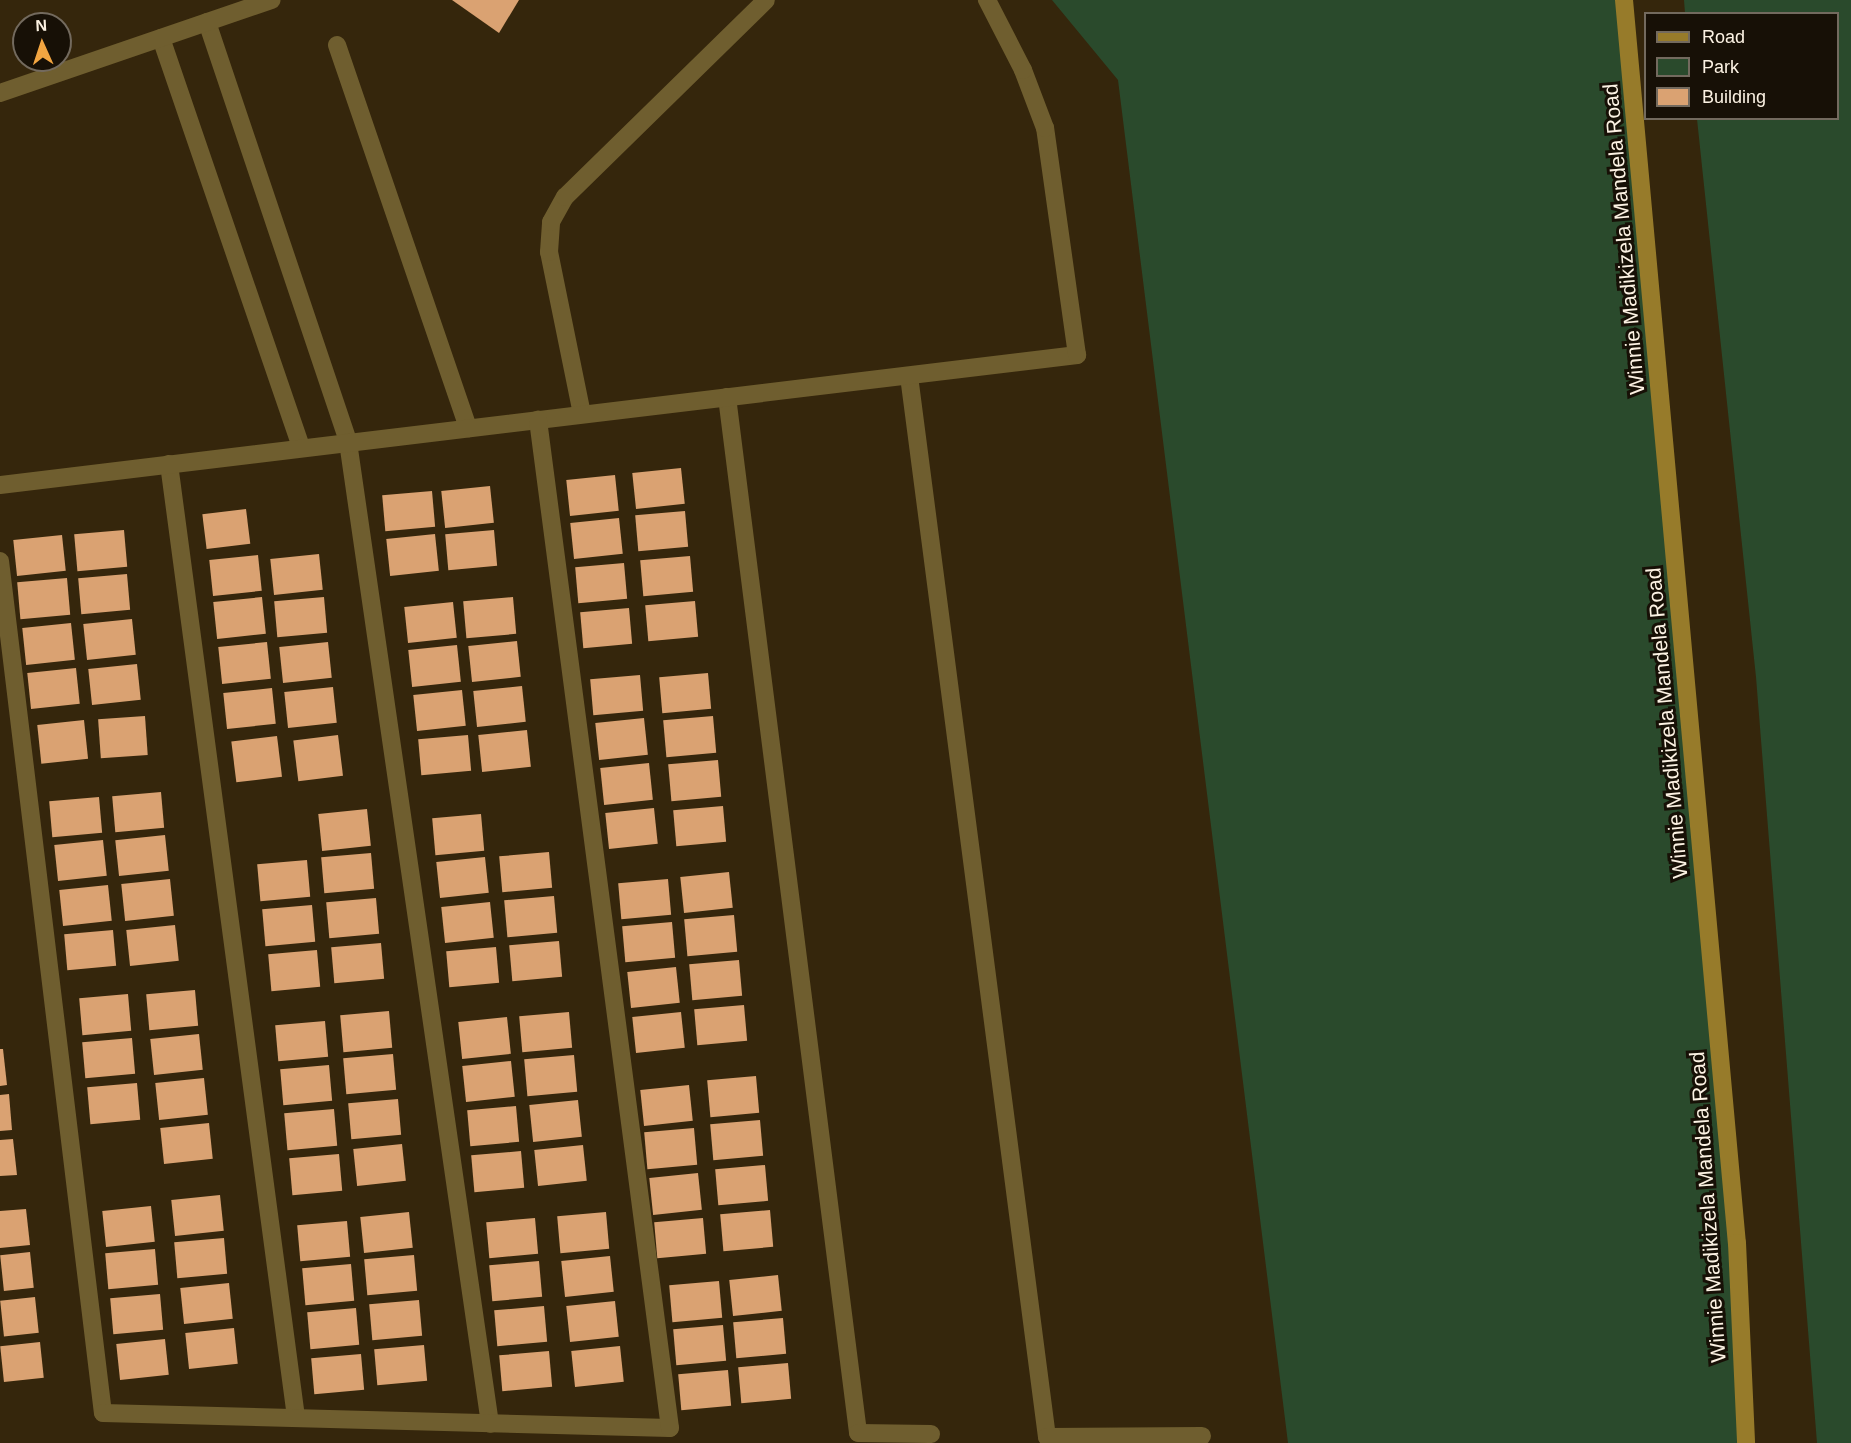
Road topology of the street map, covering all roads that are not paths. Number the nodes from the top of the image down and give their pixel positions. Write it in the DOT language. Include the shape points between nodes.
graph roads {
  1 [pos="271,0"];
  2 [pos="766,0"];
  3 [pos="987,0"];
  4 [pos="1624,0"];
  5 [pos="207,22"];
  6 [pos="161,38"];
  7 [pos="337,45"];
  8 [pos="0,93"];
  9 [pos="909,376"];
  10 [pos="727,397"];
  11 [pos="582,414"];
  12 [pos="537,420"];
  13 [pos="468,428"];
  14 [pos="348,442"];
  15 [pos="301,448"];
  16 [pos="169,464"];
  17 [pos="0,484"];
  18 [pos="0,561"];
  19 [pos="296,1417"];
  20 [pos="490,1424"];
  21 [pos="931,1434"];
  22 [pos="1202,1436"];
  23 [pos="1746,1443"];
  1 -- 5 [label="street"];
  2 -- 11 [label="street" via="565,197 551,222 549,252"];
  3 -- 9 [label="street" via="1023,70 1045,128 1077,355"];
  4 -- 23 [label="main road, Winnie Madikizela Mandela Road" via="1737,1243"];
  5 -- 6 [label="street"];
  5 -- 14 [label="street"];
  6 -- 8 [label="street"];
  6 -- 15 [label="street"];
  7 -- 13 [label="street"];
  9 -- 10 [label="street"];
  9 -- 22 [label="street" via="1047,1437"];
  10 -- 11 [label="street"];
  10 -- 21 [label="street" via="858,1433"];
  11 -- 12 [label="street"];
  12 -- 13 [label="street"];
  12 -- 20 [label="street" via="670,1428"];
  13 -- 14 [label="street"];
  14 -- 15 [label="street"];
  14 -- 20 [label="street"];
  15 -- 16 [label="street"];
  16 -- 17 [label="street"];
  16 -- 19 [label="street"];
  18 -- 19 [label="street" via="103,1413"];
  19 -- 20 [label="street"];
}
